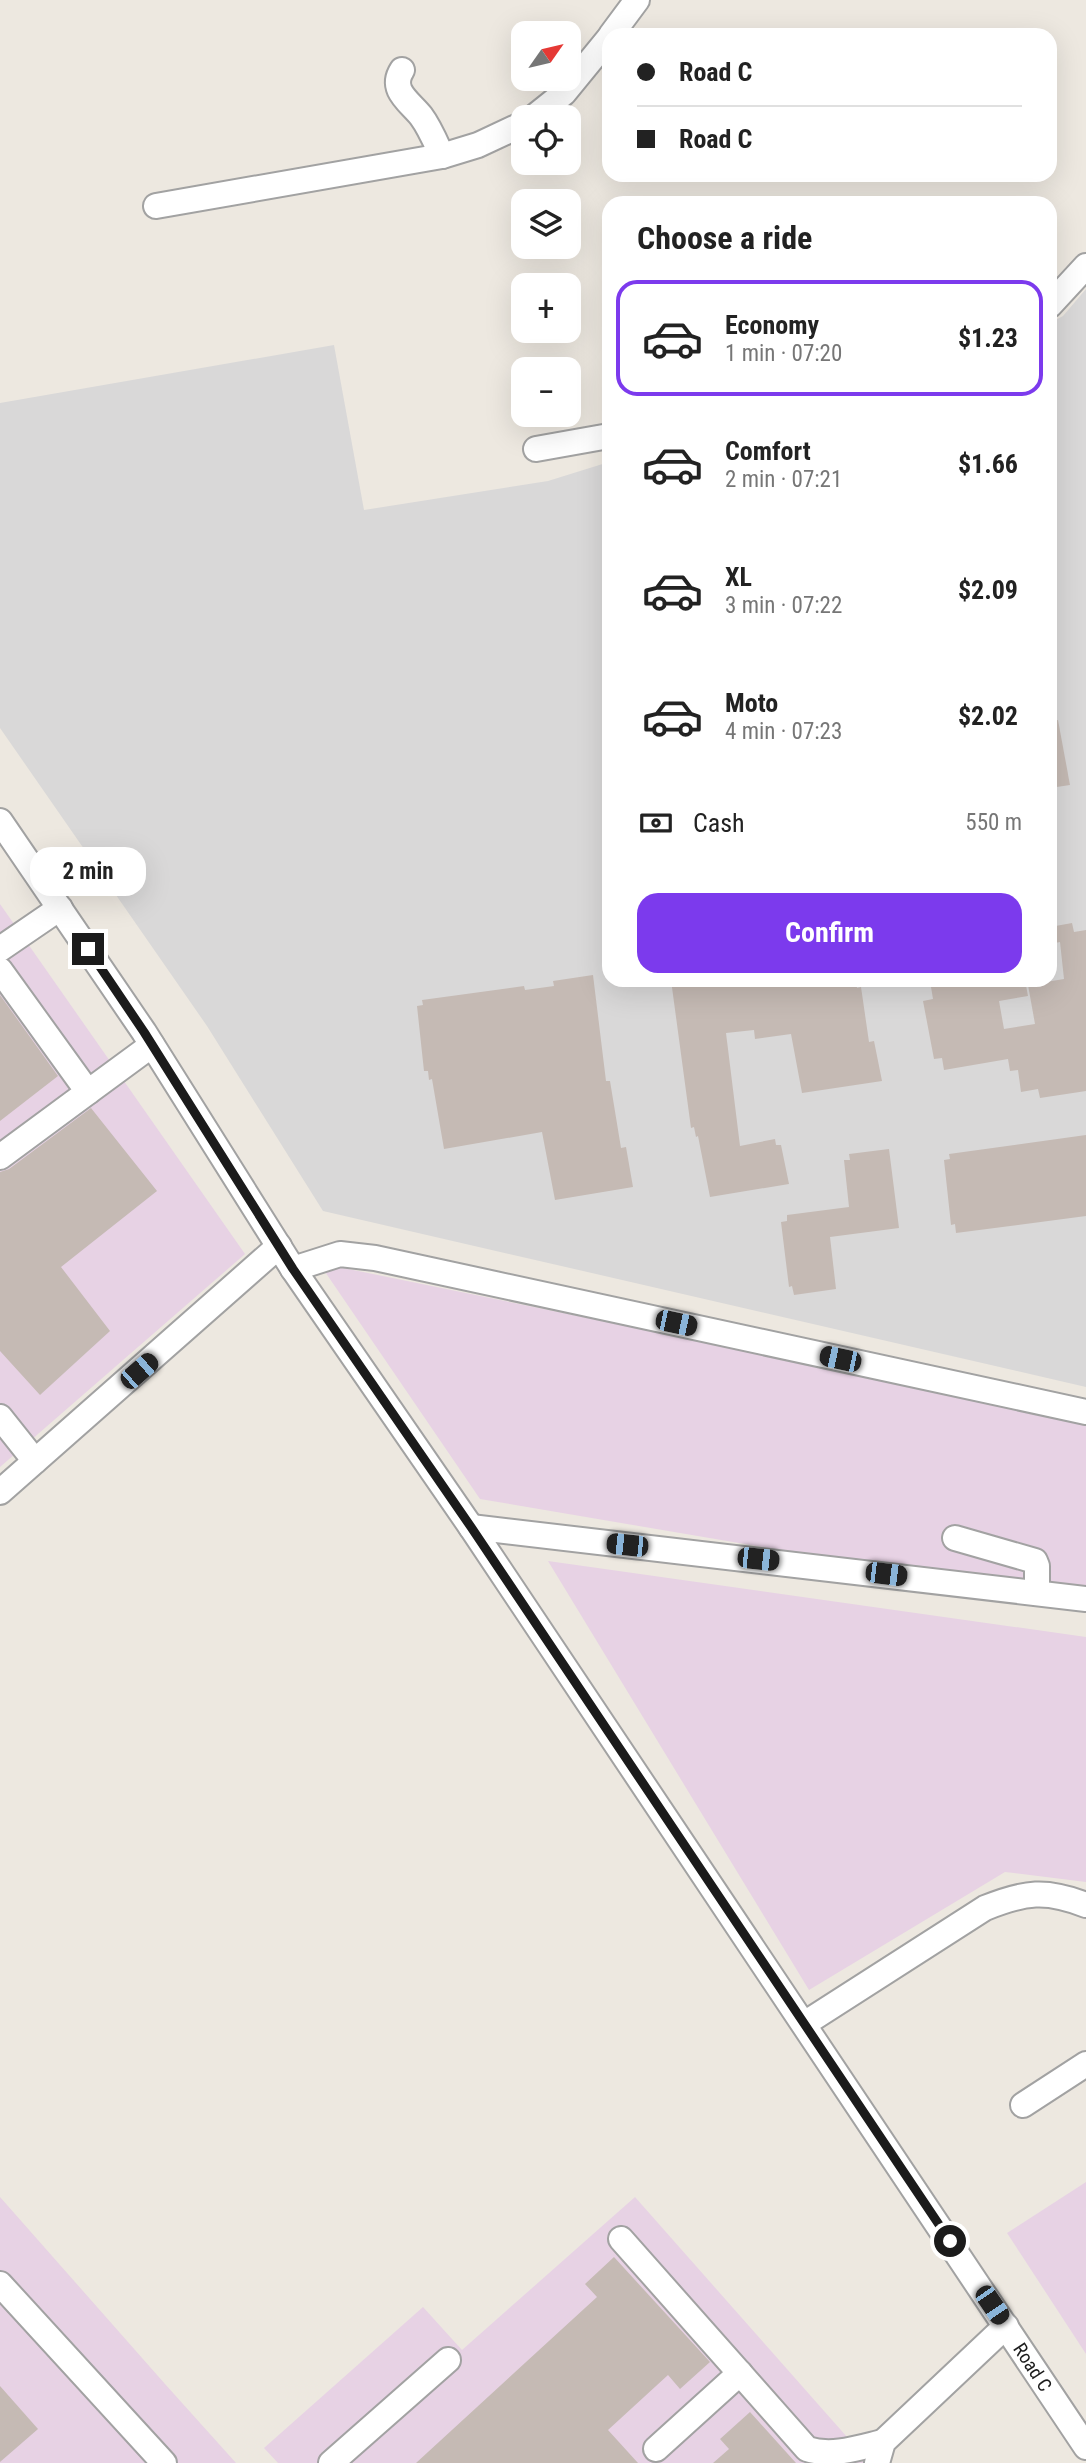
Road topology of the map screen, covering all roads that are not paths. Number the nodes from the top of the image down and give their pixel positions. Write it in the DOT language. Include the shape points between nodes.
graph roads {
  1 [pos="637,0"];
  2 [pos="616,28"];
  3 [pos="602,46"];
  4 [pos="402,70"];
  5 [pos="549,105"];
  6 [pos="511,130"];
  7 [pos="442,156"];
  8 [pos="156,206"];
  9 [pos="1086,267"];
  10 [pos="1057,298"];
  11 [pos="602,437"];
  12 [pos="536,449"];
  13 [pos="0,821"];
  14 [pos="60,908"];
  15 [pos="0,949"];
  16 [pos="0,970"];
  17 [pos="152,1045"];
  18 [pos="88,1092"];
  19 [pos="0,1157"];
  20 [pos="279,1246"];
  21 [pos="293,1269"];
  22 [pos="1086,1412"];
  23 [pos="0,1417"];
  24 [pos="35,1461"];
  25 [pos="0,1492"];
  26 [pos="471,1527"];
  27 [pos="955,1538"];
  28 [pos="1037,1593"];
  29 [pos="1086,1599"];
  30 [pos="1086,1905"];
  31 [pos="804,2024"];
  32 [pos="1086,2064"];
  33 [pos="1023,2105"];
  34 [pos="621,2239"];
  35 [pos="0,2284"];
  36 [pos="1006,2326"];
  37 [pos="448,2360"];
  38 [pos="740,2373"];
  39 [pos="1086,2447"];
  40 [pos="656,2449"];
  41 [pos="880,2453"];
  42 [pos="814,2456"];
  43 [pos="164,2463"];
  44 [pos="331,2463"];
  1 -- 2 [label="street"];
  3 -- 5 [label="street"];
  4 -- 7 [label="street" via="397,82 402,95 424,120"];
  6 -- 7 [label="street"];
  7 -- 8 [label="street"];
  9 -- 10 [label="street"];
  11 -- 12 [label="street"];
  13 -- 14 [label="street, Road C"];
  14 -- 15 [label="street"];
  14 -- 17 [label="street, Road C"];
  16 -- 18 [label="street"];
  17 -- 18 [label="street"];
  17 -- 20 [label="street, Road C"];
  18 -- 19 [label="street"];
  20 -- 21 [label="street, Road C"];
  20 -- 24 [label="street"];
  21 -- 22 [label="street" via="340,1254 375,1258"];
  21 -- 26 [label="street, Road C"];
  23 -- 24 [label="street"];
  24 -- 25 [label="street"];
  26 -- 28 [label="street"];
  26 -- 31 [label="street, Road C"];
  27 -- 28 [label="street" via="1035,1561"];
  28 -- 29 [label="street"];
  30 -- 31 [label="street" via="1039,1893 985,1908"];
  31 -- 36 [label="street, Road C"];
  32 -- 33 [label="street"];
  34 -- 38 [label="street"];
  35 -- 43 [label="street"];
  36 -- 39 [label="street, Road C"];
  36 -- 41 [label="street"];
  37 -- 44 [label="street"];
  38 -- 40 [label="street"];
  38 -- 42 [label="street"];
  41 -- 42 [label="street"];
}
